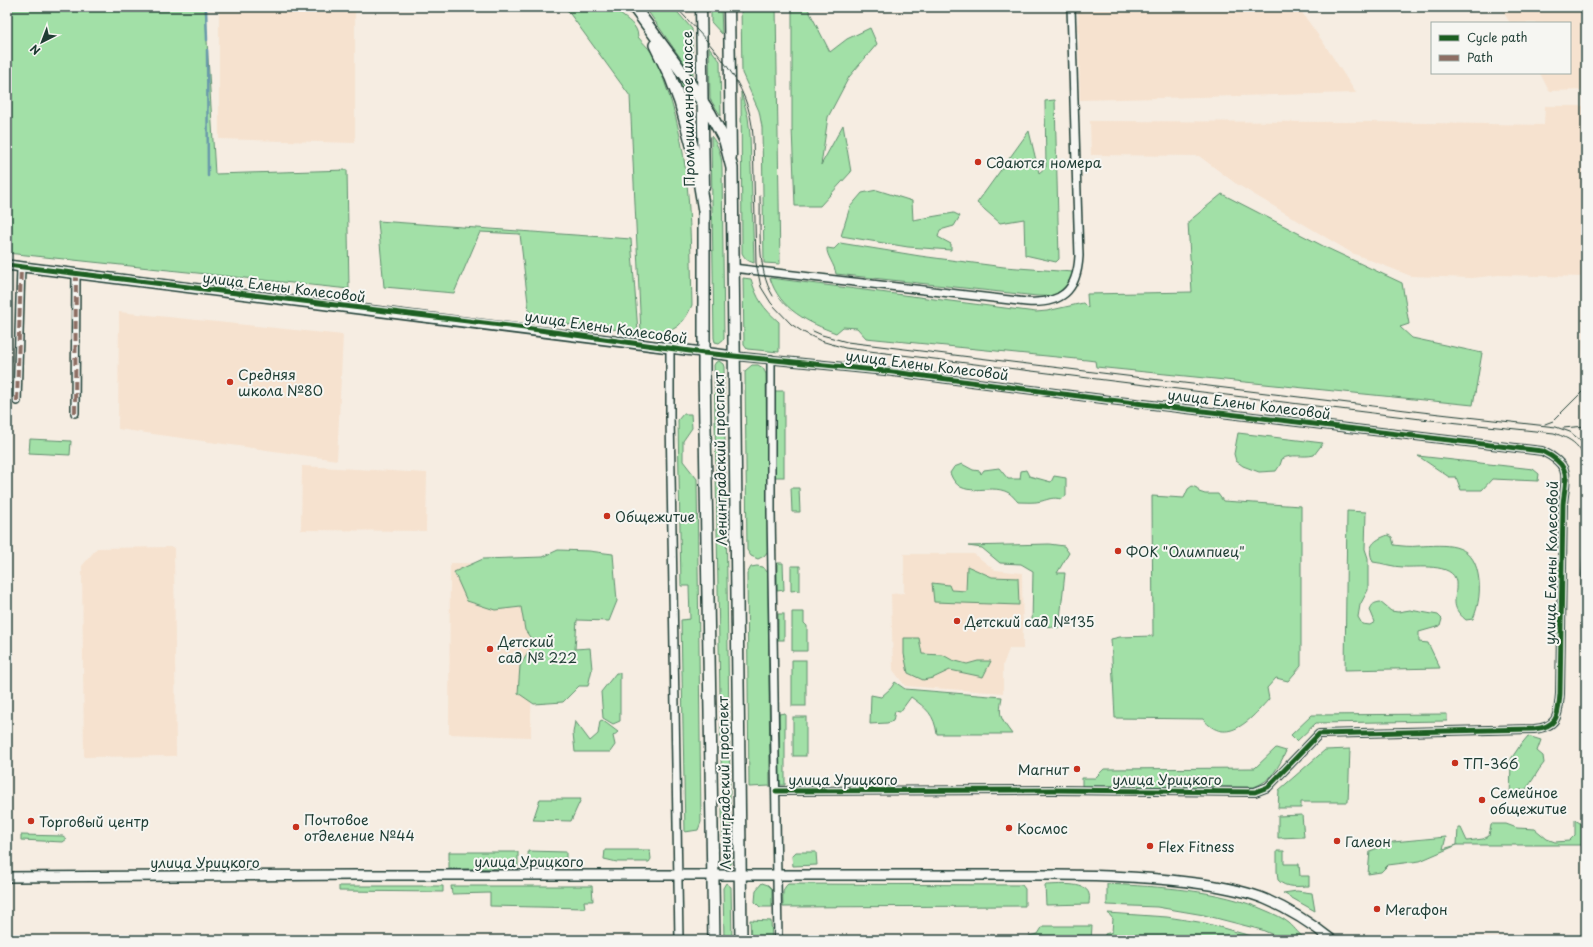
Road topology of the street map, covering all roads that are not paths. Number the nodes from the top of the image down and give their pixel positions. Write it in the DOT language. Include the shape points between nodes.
graph roads {
  1 [pos="633,7"];
  2 [pos="701,7"];
  3 [pos="729,7"];
  4 [pos="1071,7"];
  5 [pos="702,101"];
  6 [pos="732,168"];
  7 [pos="704,211"];
  8 [pos="7,265"];
  9 [pos="21,267"];
  10 [pos="733,268"];
  11 [pos="76,274"];
  12 [pos="670,348"];
  13 [pos="704,352"];
  14 [pos="734,356"];
  15 [pos="771,359"];
  16 [pos="18,401"];
  17 [pos="75,413"];
  18 [pos="1534,729"];
  19 [pos="776,791"];
  20 [pos="740,875"];
  21 [pos="776,875"];
  22 [pos="678,876"];
  23 [pos="714,876"];
  24 [pos="7,877"];
  25 [pos="1329,938"];
  26 [pos="679,940"];
  27 [pos="714,940"];
  28 [pos="741,940"];
  29 [pos="778,940"];
  1 -- 5 [label="main road, Ленинградский проспект"];
  1 -- 7 [label="main road, Ленинградский проспект" via="660,52 680,102 694,156"];
  2 -- 5 [label="main road, Промышленное шоссе"];
  3 -- 6 [label="main road"];
  4 -- 10 [label="street" via="1079,256 1072,284 1057,299 1027,302"];
  5 -- 6 [label="main road, Ленинградский проспект" via="725,141"];
  5 -- 7 [label="main road, Промышленное шоссе"];
  6 -- 10 [label="main road, Ленинградский проспект"];
  7 -- 13 [label="main road, Ленинградский проспект"];
  8 -- 9 [label="street, улица Елены Колесовой"];
  9 -- 11 [label="street, улица Елены Колесовой"];
  9 -- 16 [label="street"];
  10 -- 14 [label="main road, Ленинградский проспект"];
  11 -- 12 [label="street, улица Елены Колесовой"];
  11 -- 17 [label="street"];
  12 -- 13 [label="street, улица Елены Колесовой"];
  12 -- 22 [label="street"];
  13 -- 14 [label="street, улица Елены Колесовой"];
  13 -- 23 [label="main road, Ленинградский проспект"];
  14 -- 15 [label="street, улица Елены Колесовой"];
  14 -- 20 [label="main road, Ленинградский проспект"];
  15 -- 18 [label="street, улица Елены Колесовой" via="1542,450 1555,457 1562,465 1566,477 1563,504 1560,694 1558,713 1551,725"];
  15 -- 19 [label="street"];
  18 -- 19 [label="street, улица Урицкого" via="1319,734 1268,787 1255,792"];
  19 -- 21 [label="street"];
  20 -- 21 [label="street, улица Урицкого"];
  20 -- 23 [label="street, улица Урицкого"];
  20 -- 28 [label="main road, Ленинградский проспект"];
  21 -- 25 [label="street, улица Урицкого" via="1054,874 1173,880 1224,887 1264,899 1298,917"];
  21 -- 29 [label="street"];
  22 -- 23 [label="street, улица Урицкого"];
  22 -- 24 [label="street, улица Урицкого"];
  22 -- 26 [label="street"];
  23 -- 27 [label="main road, Ленинградский проспект"];
}
